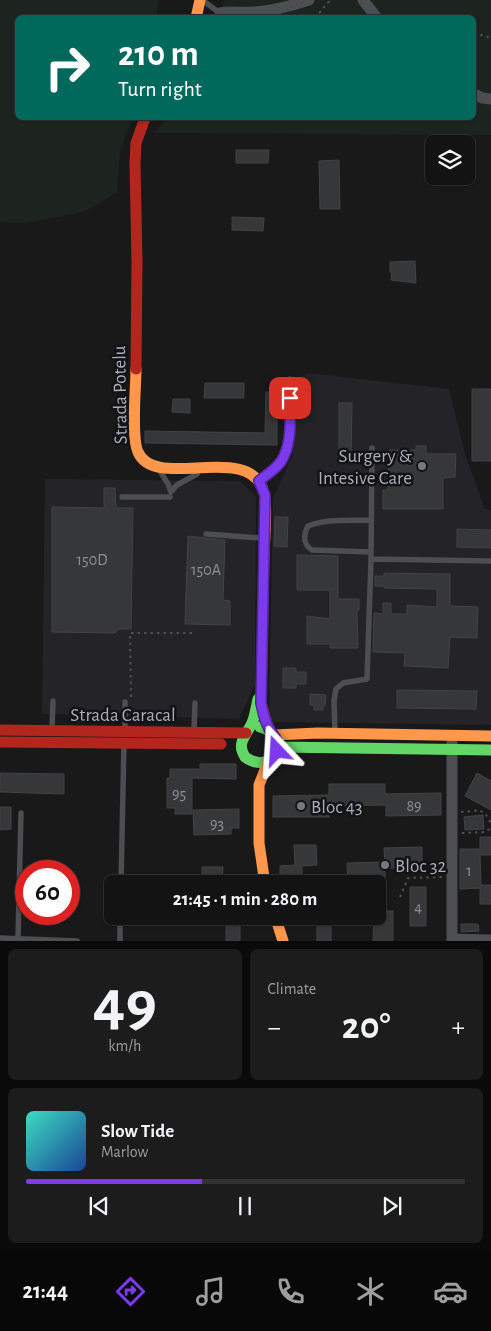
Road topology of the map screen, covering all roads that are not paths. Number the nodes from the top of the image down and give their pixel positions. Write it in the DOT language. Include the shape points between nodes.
graph roads {
  1 [pos="201,0"];
  2 [pos="308,0"];
  3 [pos="363,0"];
  4 [pos="220,13"];
  5 [pos="197,15"];
  6 [pos="375,15"];
  7 [pos="476,95"];
  8 [pos="491,99"];
  9 [pos="144,120"];
  10 [pos="290,379"];
  11 [pos="372,448"];
  12 [pos="157,468"];
  13 [pos="215,468"];
  14 [pos="259,481"];
  15 [pos="122,497"];
  16 [pos="170,497"];
  17 [pos="371,520"];
  18 [pos="206,534"];
  19 [pos="264,538"];
  20 [pos="371,555"];
  21 [pos="491,561"];
  22 [pos="261,687"];
  23 [pos="53,701"];
  24 [pos="128,702"];
  25 [pos="195,703"];
  26 [pos="0,730"];
  27 [pos="52,731"];
  28 [pos="125,731"];
  29 [pos="194,732"];
  30 [pos="247,732"];
  31 [pos="272,732"];
  32 [pos="224,733"];
  33 [pos="335,733"];
  34 [pos="452,735"];
  35 [pos="491,736"];
  36 [pos="0,742"];
  37 [pos="124,743"];
  38 [pos="241,744"];
  39 [pos="299,746"];
  40 [pos="278,747"];
  41 [pos="452,749"];
  42 [pos="491,750"];
  43 [pos="248,760"];
  44 [pos="268,762"];
  45 [pos="259,786"];
  46 [pos="21,813"];
  47 [pos="121,875"];
  48 [pos="264,875"];
  49 [pos="120,925"];
  50 [pos="278,925"];
  51 [pos="0,938"];
  52 [pos="18,938"];
  53 [pos="452,940"];
  54 [pos="491,940"];
  55 [pos="77,941"];
  56 [pos="120,941"];
  57 [pos="283,941"];
  1 -- 4 [label="lane"];
  1 -- 5 [label="main road"];
  2 -- 4 [label="street" via="271,10"];
  3 -- 6 [label="street"];
  7 -- 8 [label="street"];
  9 -- 12 [label="main road, Strada Potelu" via="136,144 135,163 134,432 137,454"];
  10 -- 14 [label="lane" via="290,435 284,457"];
  11 -- 17 [label="lane"];
  12 -- 13 [label="main road"];
  12 -- 13 [label="lane" via="171,492 193,475"];
  13 -- 14 [label="main road" via="246,471"];
  14 -- 19 [label="main road" via="265,495"];
  15 -- 16 [label="lane"];
  17 -- 20 [label="lane"];
  17 -- 20 [label="lane" via="314,524 308,526 304,541 312,550"];
  18 -- 19 [label="lane"];
  19 -- 22 [label="main road"];
  20 -- 21 [label="lane"];
  20 -- 33 [label="lane" via="367,678 343,683 336,689"];
  22 -- 30 [label="main road"];
  22 -- 31 [label="main road" via="263,715"];
  22 -- 32 [label="main road" via="246,718"];
  23 -- 27 [label="lane"];
  24 -- 28 [label="lane"];
  25 -- 29 [label="lane"];
  26 -- 27 [label="main road, Strada Caracal"];
  27 -- 28 [label="main road, Strada Caracal"];
  28 -- 29 [label="main road, Strada Caracal"];
  28 -- 37 [label="lane"];
  29 -- 32 [label="main road, Strada Caracal"];
  30 -- 31 [label="main road" via="261,727"];
  30 -- 32 [label="main road, Strada Caracal"];
  30 -- 38 [label="main road"];
  31 -- 33 [label="main road"];
  31 -- 40 [label="main road"];
  33 -- 34 [label="main road"];
  34 -- 35 [label="main road"];
  34 -- 41 [label="street"];
  36 -- 37 [label="main road, Strada Caracal"];
  37 -- 38 [label="main road, Strada Caracal"];
  37 -- 47 [label="lane"];
  38 -- 43 [label="main road" via="242,753"];
  39 -- 40 [label="main road"];
  39 -- 41 [label="main road"];
  39 -- 45 [label="main road" via="273,767"];
  40 -- 44 [label="main road"];
  41 -- 42 [label="main road"];
  41 -- 53 [label="street"];
  43 -- 44 [label="main road" via="258,764"];
  43 -- 45 [label="main road"];
  44 -- 45 [label="main road"];
  45 -- 48 [label="main road" via="259,843"];
  46 -- 52 [label="lane"];
  49 -- 56 [label="lane"];
  50 -- 57 [label="main road"];
  51 -- 52 [label="lane"];
  52 -- 55 [label="lane"];
  53 -- 54 [label="street"];
}
